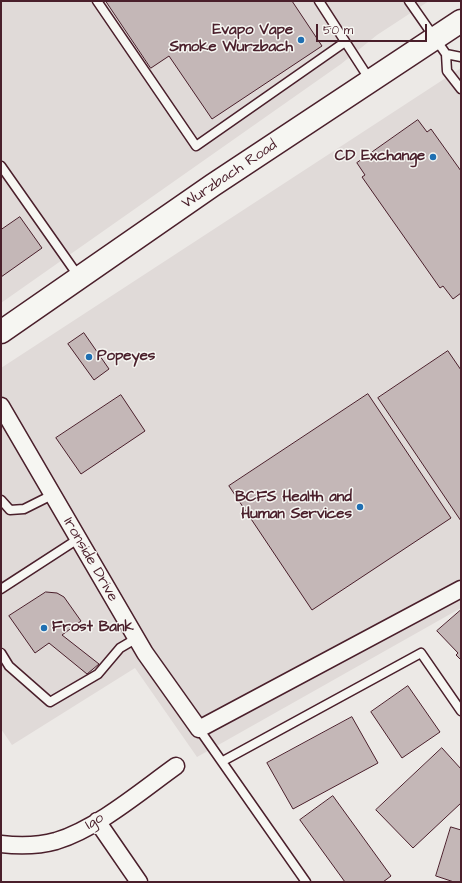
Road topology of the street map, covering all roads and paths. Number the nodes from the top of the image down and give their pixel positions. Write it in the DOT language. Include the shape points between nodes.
graph roads {
  1 [pos="97,1"];
  2 [pos="319,1"];
  3 [pos="410,1"];
  4 [pos="461,21"];
  5 [pos="345,42"];
  6 [pos="440,47"];
  7 [pos="461,58"];
  8 [pos="371,81"];
  9 [pos="461,89"];
  10 [pos="1,166"];
  11 [pos="80,278"];
  12 [pos="1,332"];
  13 [pos="1,406"];
  14 [pos="52,495"];
  15 [pos="1,500"];
  16 [pos="78,539"];
  17 [pos="461,589"];
  18 [pos="1,590"];
  19 [pos="137,638"];
  20 [pos="1,653"];
  21 [pos="461,711"];
  22 [pos="198,729"];
  23 [pos="222,761"];
  24 [pos="176,766"];
  25 [pos="97,822"];
  26 [pos="1,844"];
  27 [pos="139,882"];
  28 [pos="306,882"];
  1 -- 5 [label="lane" via="196,146"];
  2 -- 5 [label="lane"];
  3 -- 6 [label="lane"];
  4 -- 6 [label="main road, Wurzbach Road"];
  5 -- 8 [label="lane"];
  6 -- 7 [label="lane"];
  6 -- 8 [label="main road, Wurzbach Road"];
  6 -- 9 [label="lane" via="447,71"];
  8 -- 11 [label="main road, Wurzbach Road"];
  10 -- 11 [label="lane"];
  11 -- 12 [label="main road, Wurzbach Road"];
  13 -- 14 [label="street, Ironside Drive"];
  14 -- 15 [label="lane" via="24,509 10,510"];
  14 -- 16 [label="street, Ironside Drive"];
  16 -- 18 [label="lane"];
  16 -- 19 [label="street, Ironside Drive"];
  17 -- 22 [label="street"];
  19 -- 20 [label="lane" via="120,648 98,674 50,702 9,666"];
  19 -- 22 [label="street, Ironside Drive"];
  21 -- 23 [label="lane" via="421,653"];
  22 -- 23 [label="lane"];
  23 -- 28 [label="lane"];
  24 -- 25 [label="street, Igo"];
  25 -- 26 [label="street, Igo" via="56,841 29,846"];
  25 -- 27 [label="street"];
}
